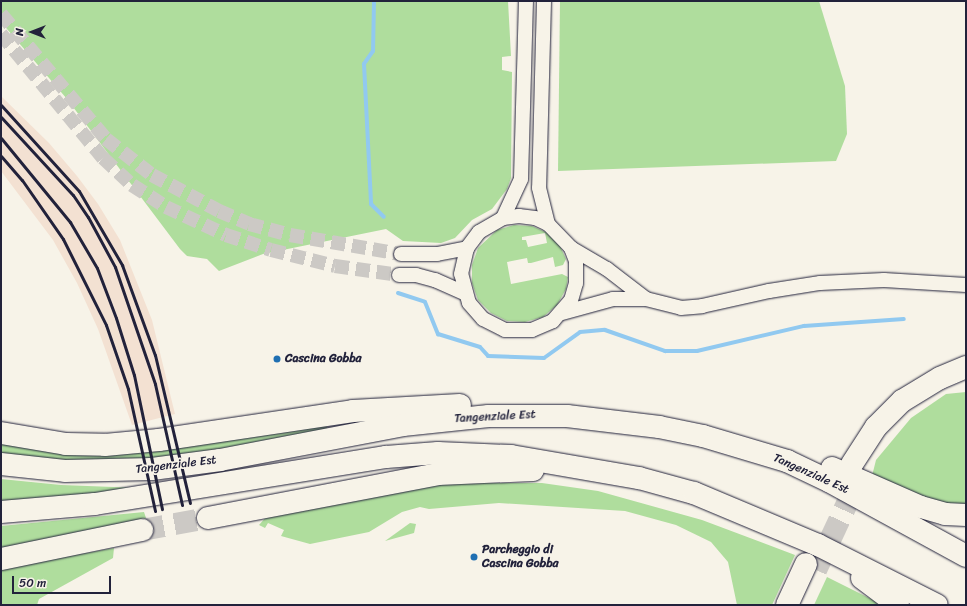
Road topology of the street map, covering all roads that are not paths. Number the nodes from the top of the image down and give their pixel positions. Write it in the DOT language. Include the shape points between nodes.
graph roads {
  1 [pos="526,1"];
  2 [pos="544,1"];
  3 [pos="504,218"];
  4 [pos="548,224"];
  5 [pos="467,248"];
  6 [pos="571,248"];
  7 [pos="401,254"];
  8 [pos="399,276"];
  9 [pos="966,285"];
  10 [pos="464,293"];
  11 [pos="646,299"];
  12 [pos="562,313"];
  13 [pos="966,367"];
  14 [pos="966,383"];
  15 [pos="537,414"];
  16 [pos="1,433"];
  17 [pos="769,456"];
  18 [pos="1,464"];
  19 [pos="588,469"];
  20 [pos="1,512"];
  21 [pos="966,515"];
  22 [pos="208,518"];
  23 [pos="142,530"];
  24 [pos="818,546"];
  25 [pos="966,556"];
  26 [pos="1,559"];
  27 [pos="787,605"];
  28 [pos="799,605"];
  29 [pos="898,605"];
  30 [pos="937,605"];
  1 -- 3 [label="street" via="521,179"];
  2 -- 4 [label="street" via="539,188"];
  3 -- 4 [label="street" via="519,216"];
  3 -- 5 [label="street" via="479,232"];
  4 -- 6 [label="street"];
  5 -- 7 [label="street" via="437,254"];
  5 -- 10 [label="street" via="461,274"];
  6 -- 11 [label="street" via="607,268"];
  6 -- 12 [label="street" via="576,261 576,283 573,295"];
  8 -- 10 [label="street" via="416,275"];
  9 -- 11 [label="street" via="884,280 820,284 769,291 706,306 681,308"];
  10 -- 12 [label="street" via="483,319 505,330 532,330 549,323"];
  11 -- 12 [label="street" via="613,299"];
  13 -- 14 [label="highway" via="928,384 897,406 871,433 857,467 902,418 939,393"];
  15 -- 16 [label="highway" via="473,406 391,408 105,445 66,444"];
  15 -- 17 [label="highway, Tangenziale Est" via="659,427"];
  15 -- 18 [label="highway, Tangenziale Est" via="475,416 384,427 220,460 160,469 66,471"];
  17 -- 21 [label="highway" via="780,454 818,463 921,507 945,514"];
  17 -- 25 [label="highway, Tangenziale Est" via="824,478"];
  19 -- 20 [label="highway, Tangenziale Est" via="499,455 415,454 350,462 95,504"];
  19 -- 22 [label="highway" via="438,474"];
  19 -- 24 [label="highway, Tangenziale Est" via="694,492"];
  23 -- 26 [label="highway"];
  24 -- 29 [label="highway"];
  24 -- 30 [label="highway, Tangenziale Est"];
  27 -- 28 [label="highway" via="811,567"];
}
